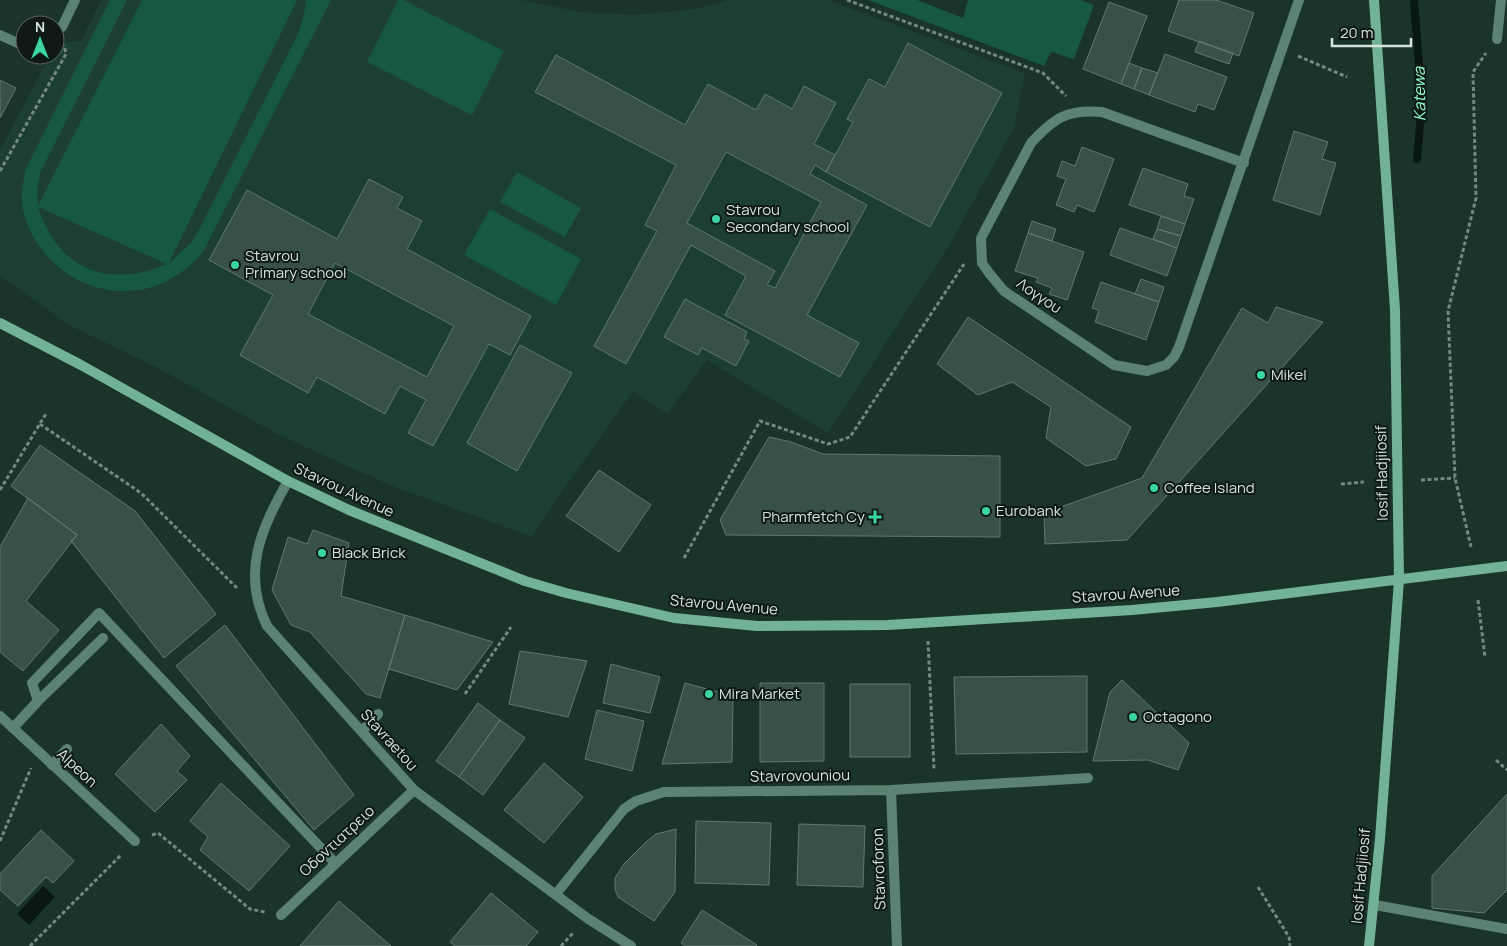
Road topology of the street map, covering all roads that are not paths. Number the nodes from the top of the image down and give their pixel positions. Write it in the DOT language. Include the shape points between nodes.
graph roads {
  1 [pos="74,0"];
  2 [pos="1300,0"];
  3 [pos="1374,0"];
  4 [pos="1501,0"];
  5 [pos="65,16"];
  6 [pos="0,35"];
  7 [pos="1497,39"];
  8 [pos="15,42"];
  9 [pos="1244,163"];
  10 [pos="0,323"];
  11 [pos="288,481"];
  12 [pos="1507,566"];
  13 [pos="1399,580"];
  14 [pos="104,638"];
  15 [pos="38,701"];
  16 [pos="378,714"];
  17 [pos="0,716"];
  18 [pos="13,728"];
  19 [pos="362,731"];
  20 [pos="67,749"];
  21 [pos="52,765"];
  22 [pos="1088,778"];
  23 [pos="414,790"];
  24 [pos="891,790"];
  25 [pos="134,841"];
  26 [pos="336,862"];
  27 [pos="556,894"];
  28 [pos="1375,905"];
  29 [pos="280,915"];
  30 [pos="1507,929"];
  31 [pos="631,946"];
  32 [pos="896,946"];
  33 [pos="1370,946"];
  1 -- 5 [label="street"];
  2 -- 9 [label="street, Λογγου"];
  3 -- 13 [label="main road, Iosif Hadjiiosif" via="1395,310"];
  4 -- 7 [label="street"];
  6 -- 8 [label="street"];
  9 -- 9 [label="street, Λογγου" via="1119,117 1080,110 1054,122 1031,143 980,238 982,263 1004,291 1114,365 1147,371 1166,365 1179,347"];
  10 -- 11 [label="main road, Stavrou Avenue"];
  11 -- 13 [label="main road, Stavrou Avenue" via="349,510 525,581 674,618 757,626 888,625 1132,610"];
  11 -- 19 [label="street, Stavraetou" via="267,519 262,537 254,583 260,612 278,639"];
  12 -- 13 [label="main road, Stavrou Avenue"];
  13 -- 28 [label="main road, Iosif Hadjiiosif"];
  14 -- 15 [label="street"];
  15 -- 18 [label="street"];
  15 -- 26 [label="street" via="32,683 99,613"];
  16 -- 19 [label="street"];
  17 -- 18 [label="street, Alpeon"];
  18 -- 21 [label="street, Alpeon"];
  19 -- 23 [label="street, Stavraetou"];
  20 -- 21 [label="street"];
  21 -- 25 [label="street, Alpeon"];
  22 -- 24 [label="street, Stavrovouniou"];
  23 -- 26 [label="street, Οδοντιατρειο"];
  23 -- 27 [label="street, Stavraetou"];
  24 -- 27 [label="street, Stavrovouniou" via="664,792 649,796 624,809"];
  24 -- 32 [label="street, Stavroforon"];
  26 -- 29 [label="street, Οδοντιατρειο"];
  27 -- 31 [label="street, Stavraetou"];
  28 -- 30 [label="street"];
  28 -- 33 [label="main road, Iosif Hadjiiosif"];
}
